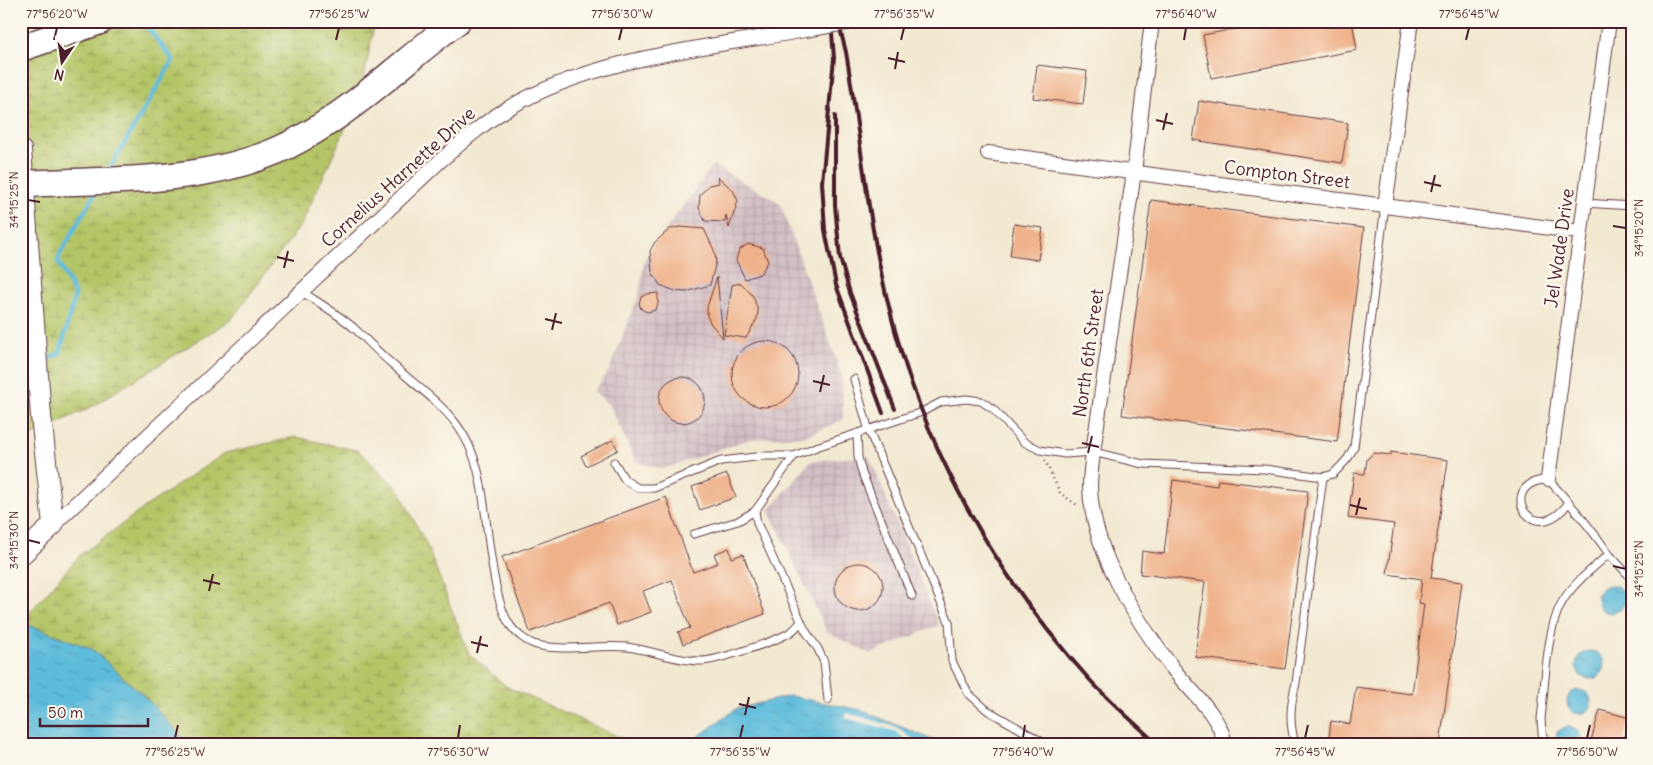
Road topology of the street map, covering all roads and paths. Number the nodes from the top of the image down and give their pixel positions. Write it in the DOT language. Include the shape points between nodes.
graph roads {
  1 [pos="100,21"];
  2 [pos="457,21"];
  3 [pos="857,21"];
  4 [pos="1152,21"];
  5 [pos="1411,21"];
  6 [pos="1608,21"];
  7 [pos="21,48"];
  8 [pos="21,150"];
  9 [pos="988,153"];
  10 [pos="1134,172"];
  11 [pos="24,184"];
  12 [pos="1584,202"];
  13 [pos="1385,206"];
  14 [pos="1632,206"];
  15 [pos="1580,232"];
  16 [pos="300,291"];
  17 [pos="854,379"];
  18 [pos="869,429"];
  19 [pos="857,433"];
  20 [pos="1040,450"];
  21 [pos="1093,452"];
  22 [pos="794,456"];
  23 [pos="614,462"];
  24 [pos="1323,477"];
  25 [pos="1548,479"];
  26 [pos="1569,502"];
  27 [pos="1092,509"];
  28 [pos="754,511"];
  29 [pos="53,525"];
  30 [pos="694,534"];
  31 [pos="1609,554"];
  32 [pos="21,555"];
  33 [pos="1632,579"];
  34 [pos="912,596"];
  35 [pos="802,622"];
  36 [pos="828,700"];
  37 [pos="1046,744"];
  38 [pos="1225,744"];
  39 [pos="1295,744"];
  40 [pos="1546,744"];
  1 -- 7 [label="highway"];
  2 -- 11 [label="highway" via="346,111 301,139 250,161 185,175"];
  3 -- 16 [label="street, Cornelius Harnette Drive, bridge" via="625,63 566,81 529,97 506,109 463,140"];
  4 -- 10 [label="street, North 6th Street"];
  5 -- 13 [label="street"];
  6 -- 12 [label="street, Jel Wade Drive"];
  8 -- 11 [label="main road"];
  9 -- 10 [label="street, Compton Street"];
  10 -- 13 [label="street, Compton Street"];
  10 -- 21 [label="street, North 6th Street"];
  11 -- 29 [label="main road" via="41,416"];
  12 -- 14 [label="lane"];
  12 -- 15 [label="street, Jel Wade Drive"];
  13 -- 15 [label="street, Compton Street"];
  13 -- 24 [label="lane" via="1354,447 1340,467"];
  15 -- 25 [label="street, Jel Wade Drive"];
  16 -- 29 [label="street, Cornelius Harnette Drive"];
  16 -- 35 [label="lane" via="353,328 420,386 463,433 481,483 503,608 510,626 523,638 534,645 627,647 700,661 716,659 789,634"];
  17 -- 18 [label="lane"];
  18 -- 19 [label="lane"];
  18 -- 20 [label="lane" via="922,412 941,402 981,400 1024,442"];
  18 -- 37 [label="lane" via="949,622 952,660 968,693 987,710"];
  19 -- 22 [label="lane"];
  19 -- 34 [label="lane" via="862,473"];
  20 -- 21 [label="lane" via="1066,454"];
  20 -- 27 [label="path" via="1060,493 1074,504"];
  21 -- 24 [label="lane" via="1143,464 1264,469"];
  21 -- 27 [label="street, North 6th Street"];
  22 -- 23 [label="lane" via="721,462 654,488 638,488 625,480"];
  22 -- 28 [label="lane"];
  24 -- 39 [label="lane" via="1291,701 1290,718"];
  25 -- 26 [label="lane"];
  25 -- 26 [label="lane" via="1534,482 1524,490 1521,502 1526,514 1531,519 1544,521 1562,513"];
  26 -- 31 [label="lane"];
  27 -- 38 [label="street, North 6th Street" via="1107,556 1133,611 1174,670 1218,723"];
  28 -- 30 [label="lane" via="738,521"];
  28 -- 35 [label="lane"];
  29 -- 32 [label="main road"];
  31 -- 33 [label="lane"];
  31 -- 40 [label="lane" via="1577,583 1562,602 1555,619 1541,719"];
  35 -- 36 [label="lane" via="824,662"];
}
